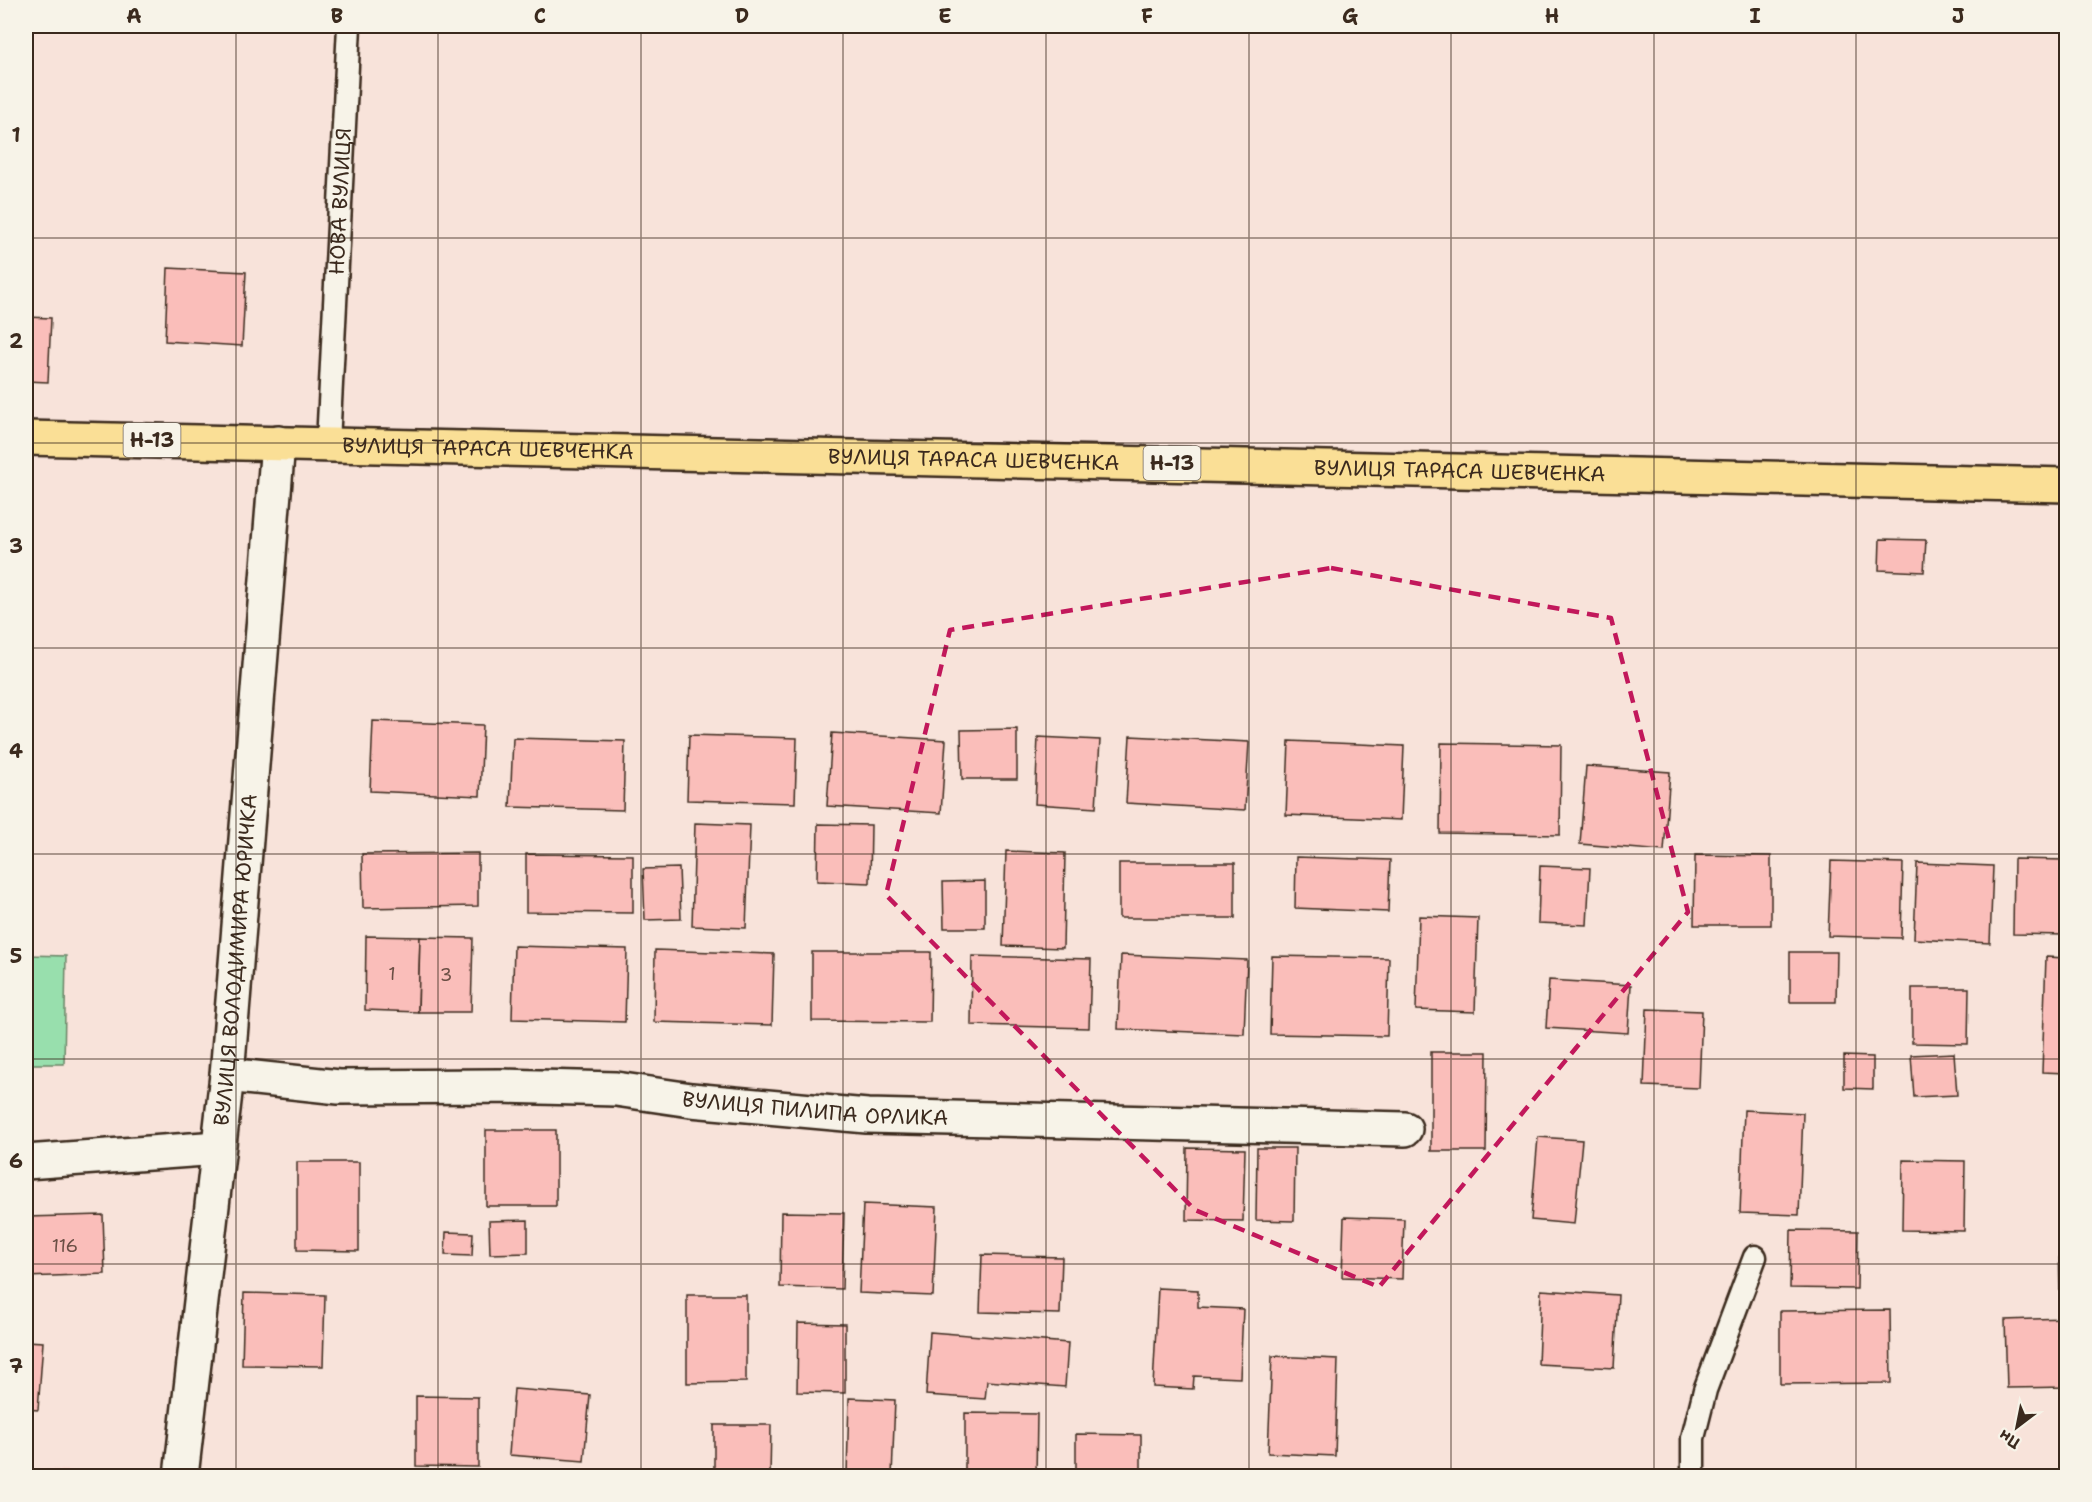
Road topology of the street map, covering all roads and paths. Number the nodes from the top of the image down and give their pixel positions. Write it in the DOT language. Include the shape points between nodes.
graph roads {
  1 [pos="349,26"];
  2 [pos="26,438"];
  3 [pos="278,443"];
  4 [pos="328,443"];
  5 [pos="2067,485"];
  6 [pos="227,1075"];
  7 [pos="1405,1129"];
  8 [pos="218,1148"];
  9 [pos="26,1162"];
  10 [pos="1755,1257"];
  11 [pos="181,1476"];
  12 [pos="1693,1476"];
  1 -- 4 [label="lane, НОВА ВУЛИЦЯ"];
  2 -- 3 [label="main road, ВУЛИЦЯ ТАРАСА ШЕВЧЕНКА / Н-13"];
  3 -- 4 [label="main road, ВУЛИЦЯ ТАРАСА ШЕВЧЕНКА / Н-13"];
  3 -- 6 [label="street, ВУЛИЦЯ ВОЛОДИМИРА ЮРИЧКА"];
  4 -- 5 [label="main road, ВУЛИЦЯ ТАРАСА ШЕВЧЕНКА / Н-13"];
  6 -- 7 [label="street, ВУЛИЦЯ ПИЛИПА ОРЛИКА" via="339,1087 616,1089 867,1116"];
  6 -- 8 [label="street, ВУЛИЦЯ ВОЛОДИМИРА ЮРИЧКА"];
  8 -- 9 [label="street"];
  8 -- 11 [label="street, ВУЛИЦЯ ВОЛОДИМИРА ЮРИЧКА"];
  10 -- 12 [label="lane" via="1705,1390 1693,1438"];
}
